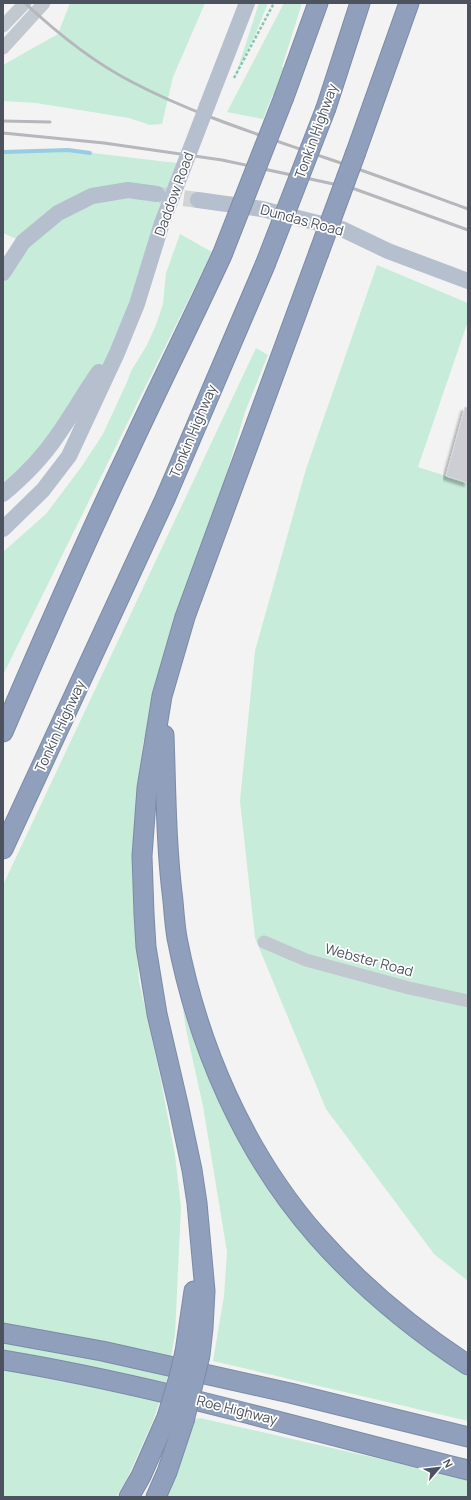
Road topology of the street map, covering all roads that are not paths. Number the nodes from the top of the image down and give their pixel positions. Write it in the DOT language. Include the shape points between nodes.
graph roads {
  1 [pos="25,3"];
  2 [pos="44,3"];
  3 [pos="240,3"];
  4 [pos="247,3"];
  5 [pos="318,3"];
  6 [pos="360,3"];
  7 [pos="408,3"];
  8 [pos="3,26"];
  9 [pos="234,36"];
  10 [pos="3,48"];
  11 [pos="157,194"];
  12 [pos="198,200"];
  13 [pos="3,273"];
  14 [pos="468,281"];
  15 [pos="117,353"];
  16 [pos="3,494"];
  17 [pos="3,529"];
  18 [pos="50,624"];
  19 [pos="162,696"];
  20 [pos="3,714"];
  21 [pos="3,732"];
  22 [pos="3,849"];
  23 [pos="264,942"];
  24 [pos="468,1001"];
  25 [pos="3,1333"];
  26 [pos="3,1360"];
  27 [pos="468,1365"];
  28 [pos="175,1419"];
  29 [pos="400,1421"];
  30 [pos="468,1436"];
  31 [pos="468,1448"];
  32 [pos="468,1470"];
  33 [pos="129,1497"];
  34 [pos="156,1497"];
  1 -- 8 [label="street"];
  2 -- 10 [label="street"];
  3 -- 9 [label="main road, Daddow Road"];
  4 -- 9 [label="main road, Daddow Road"];
  5 -- 18 [label="highway, bridge" via="222,255 126,456"];
  6 -- 22 [label="highway, Tonkin Highway, bridge" via="326,108 265,265 165,499"];
  7 -- 19 [label="highway, bridge" via="185,617"];
  9 -- 15 [label="main road, Daddow Road, bridge" via="162,222 137,304"];
  11 -- 13 [label="main road" via="128,190 85,199 58,214 23,242"];
  12 -- 14 [label="main road, Dundas Road" via="262,209 342,229 388,251"];
  15 -- 16 [label="main road, Daddow Road" via="85,391 56,438 22,478"];
  15 -- 17 [label="main road, Daddow Road" via="69,456 43,490"];
  18 -- 20 [label="highway"];
  18 -- 21 [label="highway"];
  19 -- 27 [label="highway" via="168,864 177,937 192,1003 234,1110 288,1199 317,1235 392,1310"];
  19 -- 28 [label="highway, bridge" via="147,788 142,856 146,947 157,1014 197,1203 193,1353 180,1377"];
  23 -- 24 [label="street, Webster Road" via="306,960"];
  25 -- 29 [label="highway, Roe Highway" via="109,1352"];
  26 -- 32 [label="highway, Roe Highway" via="202,1401"];
  28 -- 33 [label="highway"];
  28 -- 34 [label="highway" via="167,1472"];
  29 -- 30 [label="highway, Roe Highway"];
  29 -- 31 [label="highway"];
}
